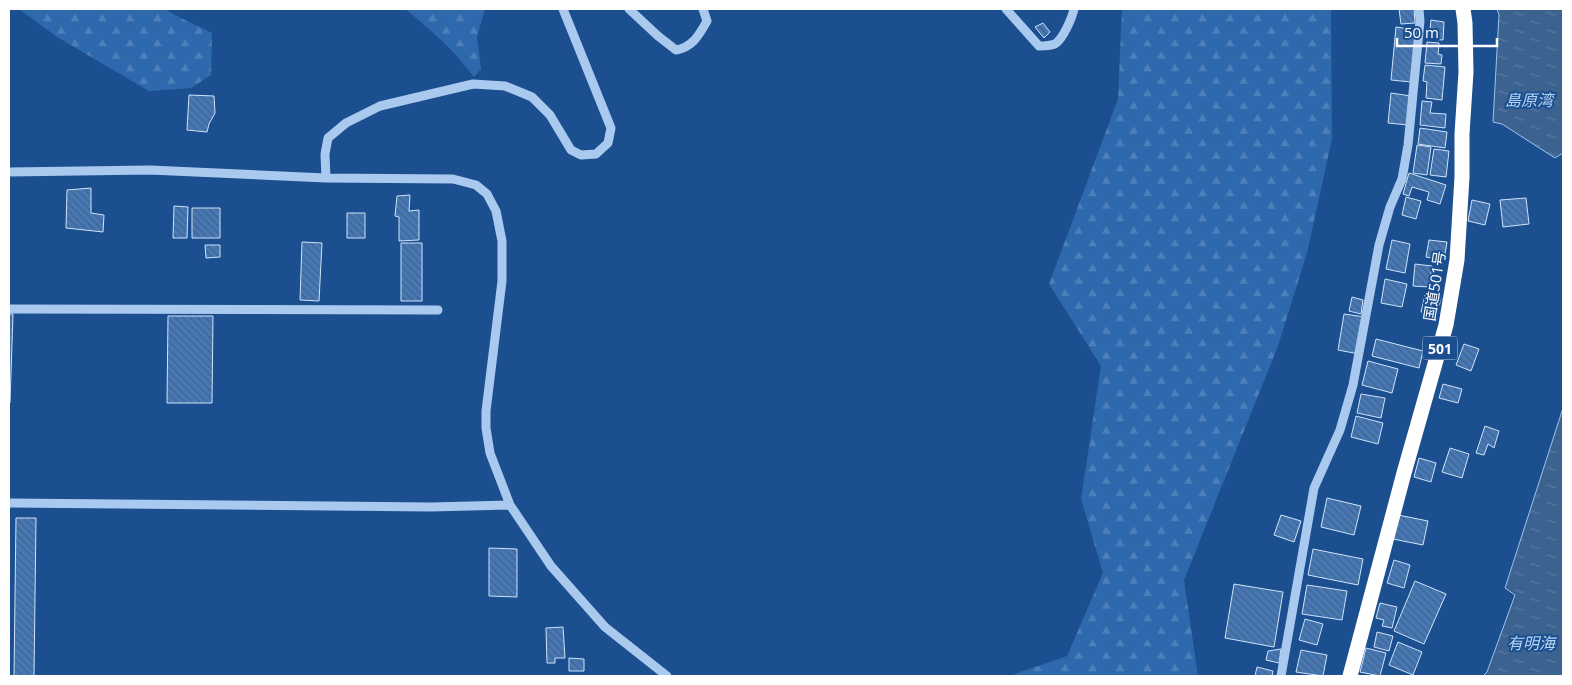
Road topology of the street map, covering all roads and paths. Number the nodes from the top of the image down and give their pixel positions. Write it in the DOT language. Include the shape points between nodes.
graph roads {
  1 [pos="563,9"];
  2 [pos="629,9"];
  3 [pos="703,9"];
  4 [pos="1006,9"];
  5 [pos="1074,9"];
  6 [pos="1419,9"];
  7 [pos="1463,9"];
  8 [pos="9,172"];
  9 [pos="326,178"];
  10 [pos="9,309"];
  11 [pos="438,310"];
  12 [pos="9,503"];
  13 [pos="510,504"];
  14 [pos="666,676"];
  15 [pos="1281,676"];
  16 [pos="1350,676"];
  1 -- 9 [label="street" via="611,128 608,143 596,154 581,155 571,150 550,115 532,97 505,86 473,84 380,106 346,124 328,138"];
  2 -- 3 [label="street" via="676,50 685,48 699,36 707,21"];
  4 -- 5 [label="street" via="1039,46 1049,46 1057,42"];
  6 -- 15 [label="street" via="1408,145 1402,179 1379,245 1353,385 1340,430 1314,488"];
  7 -- 16 [label="highway, 国道501号 / 501" via="1466,72 1462,177 1456,260 1446,325"];
  8 -- 9 [label="street" via="150,170"];
  9 -- 13 [label="street" via="453,179 476,184 487,194 496,211 502,241 502,281 486,428 490,453"];
  10 -- 11 [label="street"];
  12 -- 13 [label="street" via="430,507"];
  13 -- 14 [label="street" via="551,566 605,627"];
}
